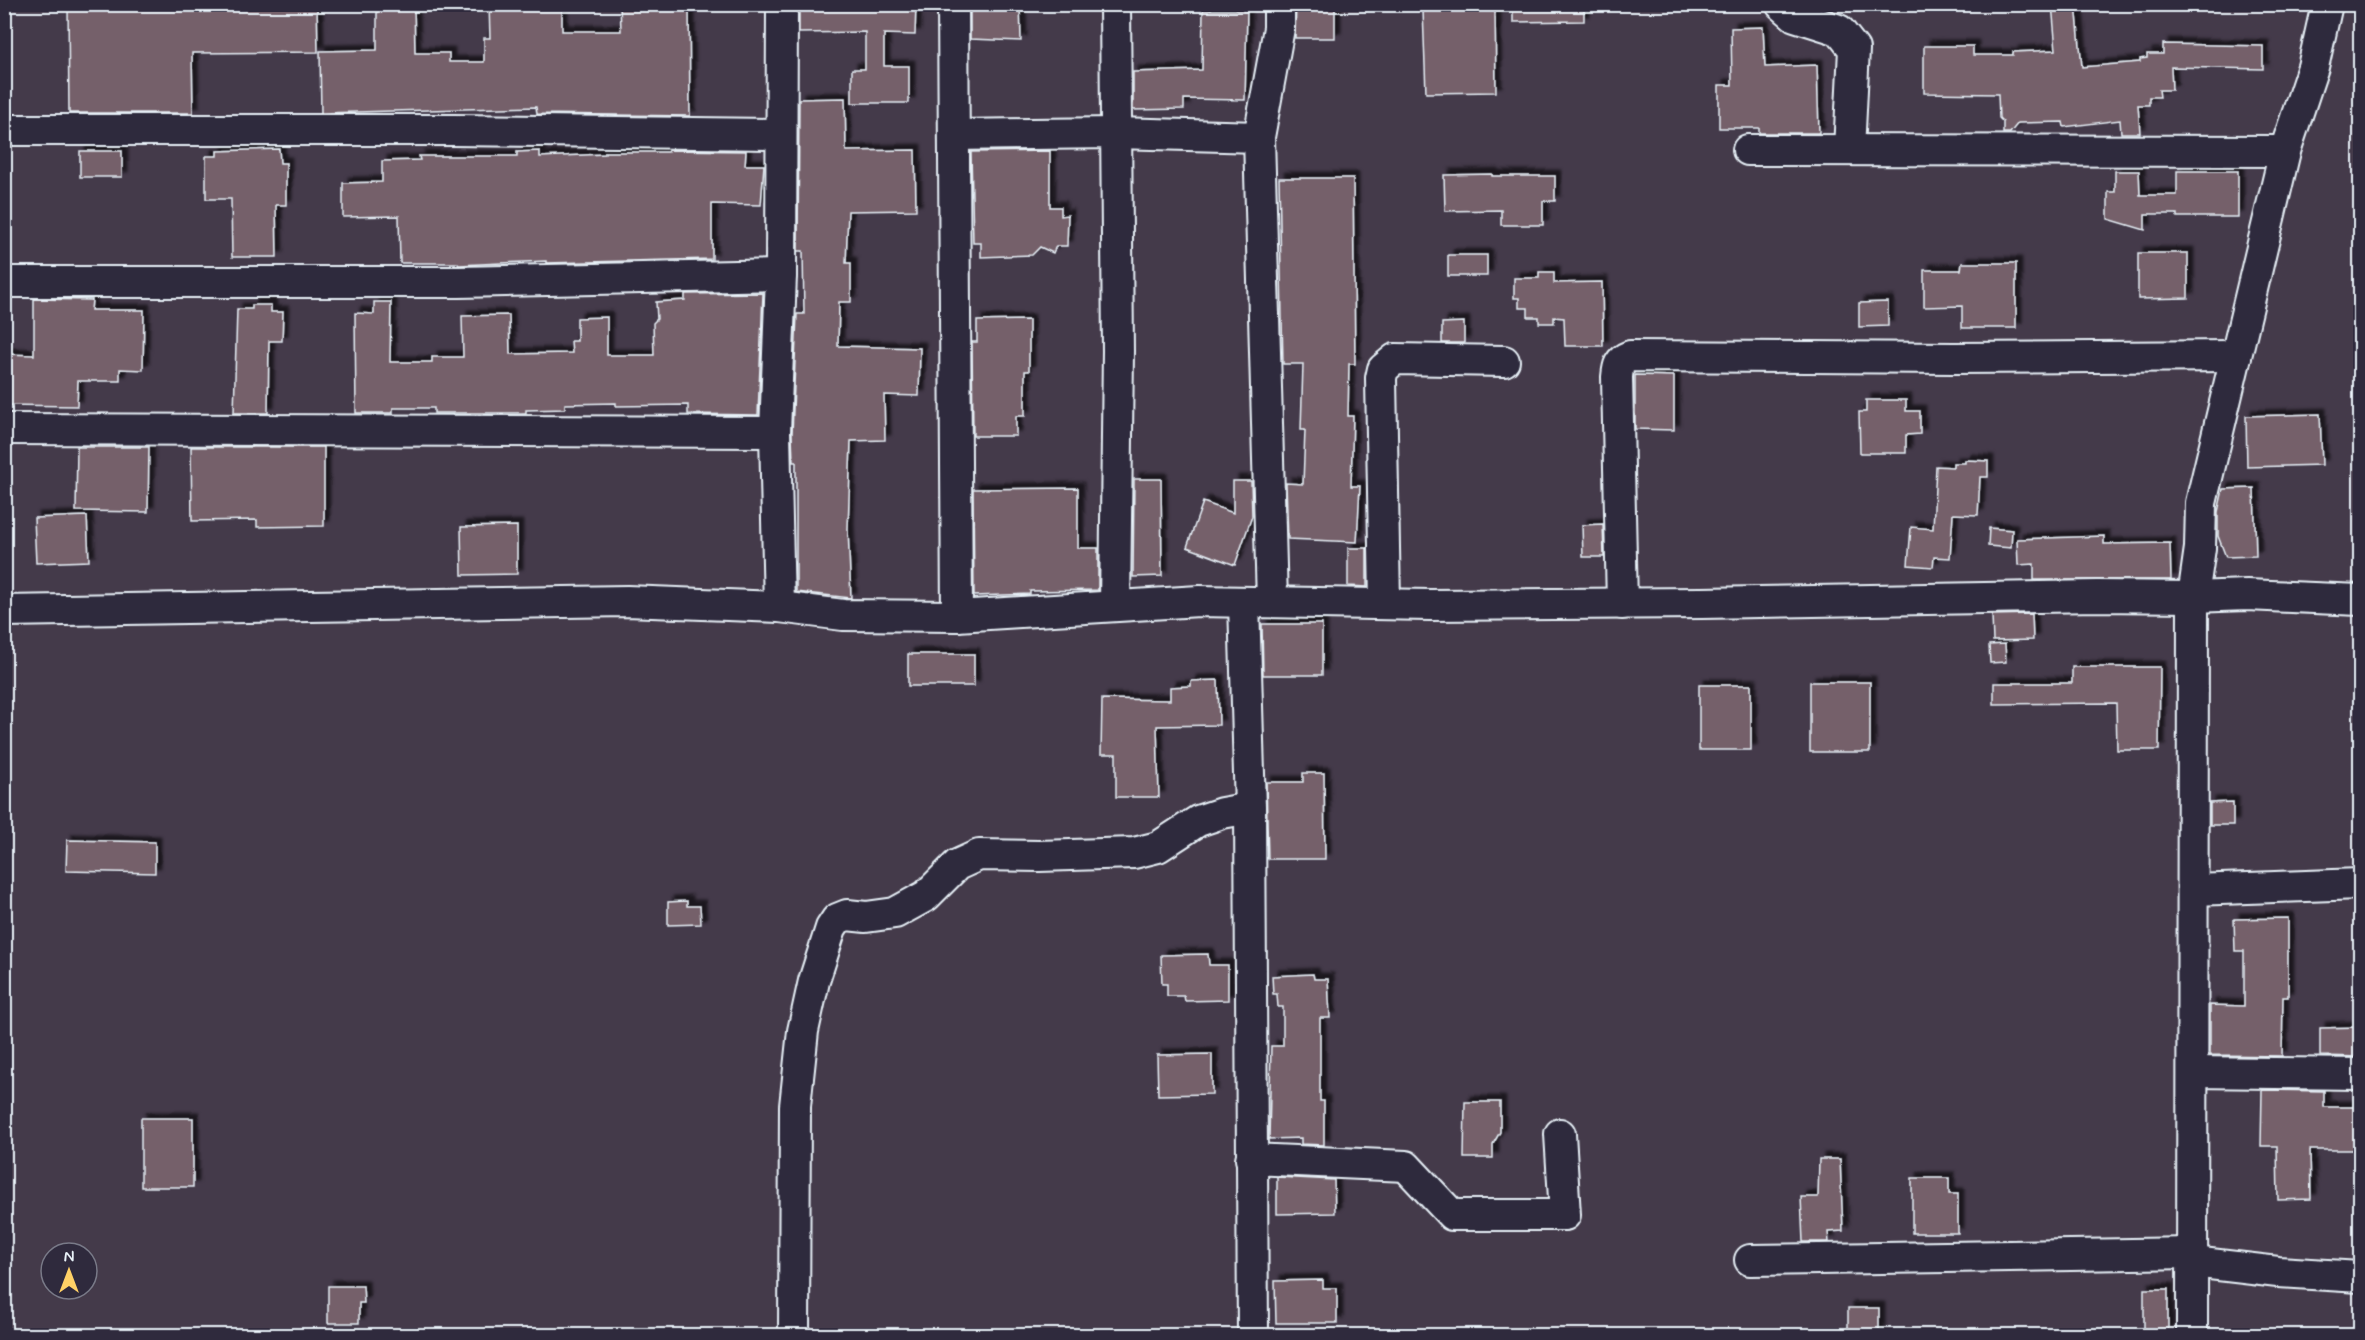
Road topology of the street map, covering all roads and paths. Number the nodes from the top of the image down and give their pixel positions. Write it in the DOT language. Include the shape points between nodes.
graph roads {
  1 [pos="782,4"];
  2 [pos="953,4"];
  3 [pos="1115,4"];
  4 [pos="1279,4"];
  5 [pos="1781,4"];
  6 [pos="2327,4"];
  7 [pos="4,130"];
  8 [pos="1116,133"];
  9 [pos="781,134"];
  10 [pos="954,135"];
  11 [pos="1259,137"];
  12 [pos="1748,150"];
  13 [pos="1849,150"];
  14 [pos="2285,151"];
  15 [pos="781,275"];
  16 [pos="4,282"];
  17 [pos="2236,356"];
  18 [pos="1504,361"];
  19 [pos="4,429"];
  20 [pos="775,432"];
  21 [pos="2193,597"];
  22 [pos="2361,600"];
  23 [pos="1258,602"];
  24 [pos="1384,603"];
  25 [pos="1622,604"];
  26 [pos="1115,606"];
  27 [pos="779,607"];
  28 [pos="4,611"];
  29 [pos="957,616"];
  30 [pos="1250,808"];
  31 [pos="2361,884"];
  32 [pos="2194,890"];
  33 [pos="2193,1072"];
  34 [pos="2361,1074"];
  35 [pos="1560,1134"];
  36 [pos="1251,1159"];
  37 [pos="2193,1257"];
  38 [pos="1750,1260"];
  39 [pos="2361,1277"];
  40 [pos="794,1335"];
  41 [pos="1253,1335"];
  42 [pos="2192,1335"];
  1 -- 9 [label="street"];
  2 -- 10 [label="street"];
  3 -- 8 [label="street"];
  4 -- 11 [label="street" via="1279,28"];
  5 -- 13 [label="street" via="1795,16 1839,30 1854,49"];
  6 -- 14 [label="street" via="2313,67"];
  7 -- 9 [label="street"];
  8 -- 10 [label="street"];
  8 -- 11 [label="street"];
  8 -- 26 [label="street"];
  9 -- 15 [label="street"];
  10 -- 29 [label="street"];
  11 -- 23 [label="street"];
  12 -- 13 [label="street"];
  13 -- 14 [label="street"];
  14 -- 17 [label="street"];
  15 -- 16 [label="street" via="459,282"];
  15 -- 20 [label="street"];
  17 -- 21 [label="street" via="2201,503"];
  17 -- 25 [label="street" via="1623,358 1617,377"];
  18 -- 24 [label="street" via="1395,359 1383,369"];
  19 -- 20 [label="street"];
  20 -- 27 [label="street"];
  21 -- 22 [label="street"];
  21 -- 25 [label="street"];
  21 -- 32 [label="street"];
  23 -- 24 [label="street"];
  23 -- 26 [label="street"];
  23 -- 30 [label="street"];
  24 -- 25 [label="street"];
  26 -- 29 [label="street"];
  27 -- 28 [label="street" via="627,602"];
  27 -- 29 [label="street" via="843,615"];
  30 -- 36 [label="street"];
  30 -- 40 [label="street" via="1198,821 1158,847 1134,853 980,855 957,865 926,896 895,913 837,919 814,981 803,1031 795,1106"];
  31 -- 32 [label="street"];
  32 -- 33 [label="street"];
  33 -- 34 [label="street"];
  33 -- 37 [label="street"];
  35 -- 36 [label="street" via="1565,1215 1452,1215 1406,1166"];
  36 -- 41 [label="street"];
  37 -- 38 [label="street"];
  37 -- 39 [label="street" via="2268,1272"];
  37 -- 42 [label="street"];
}
